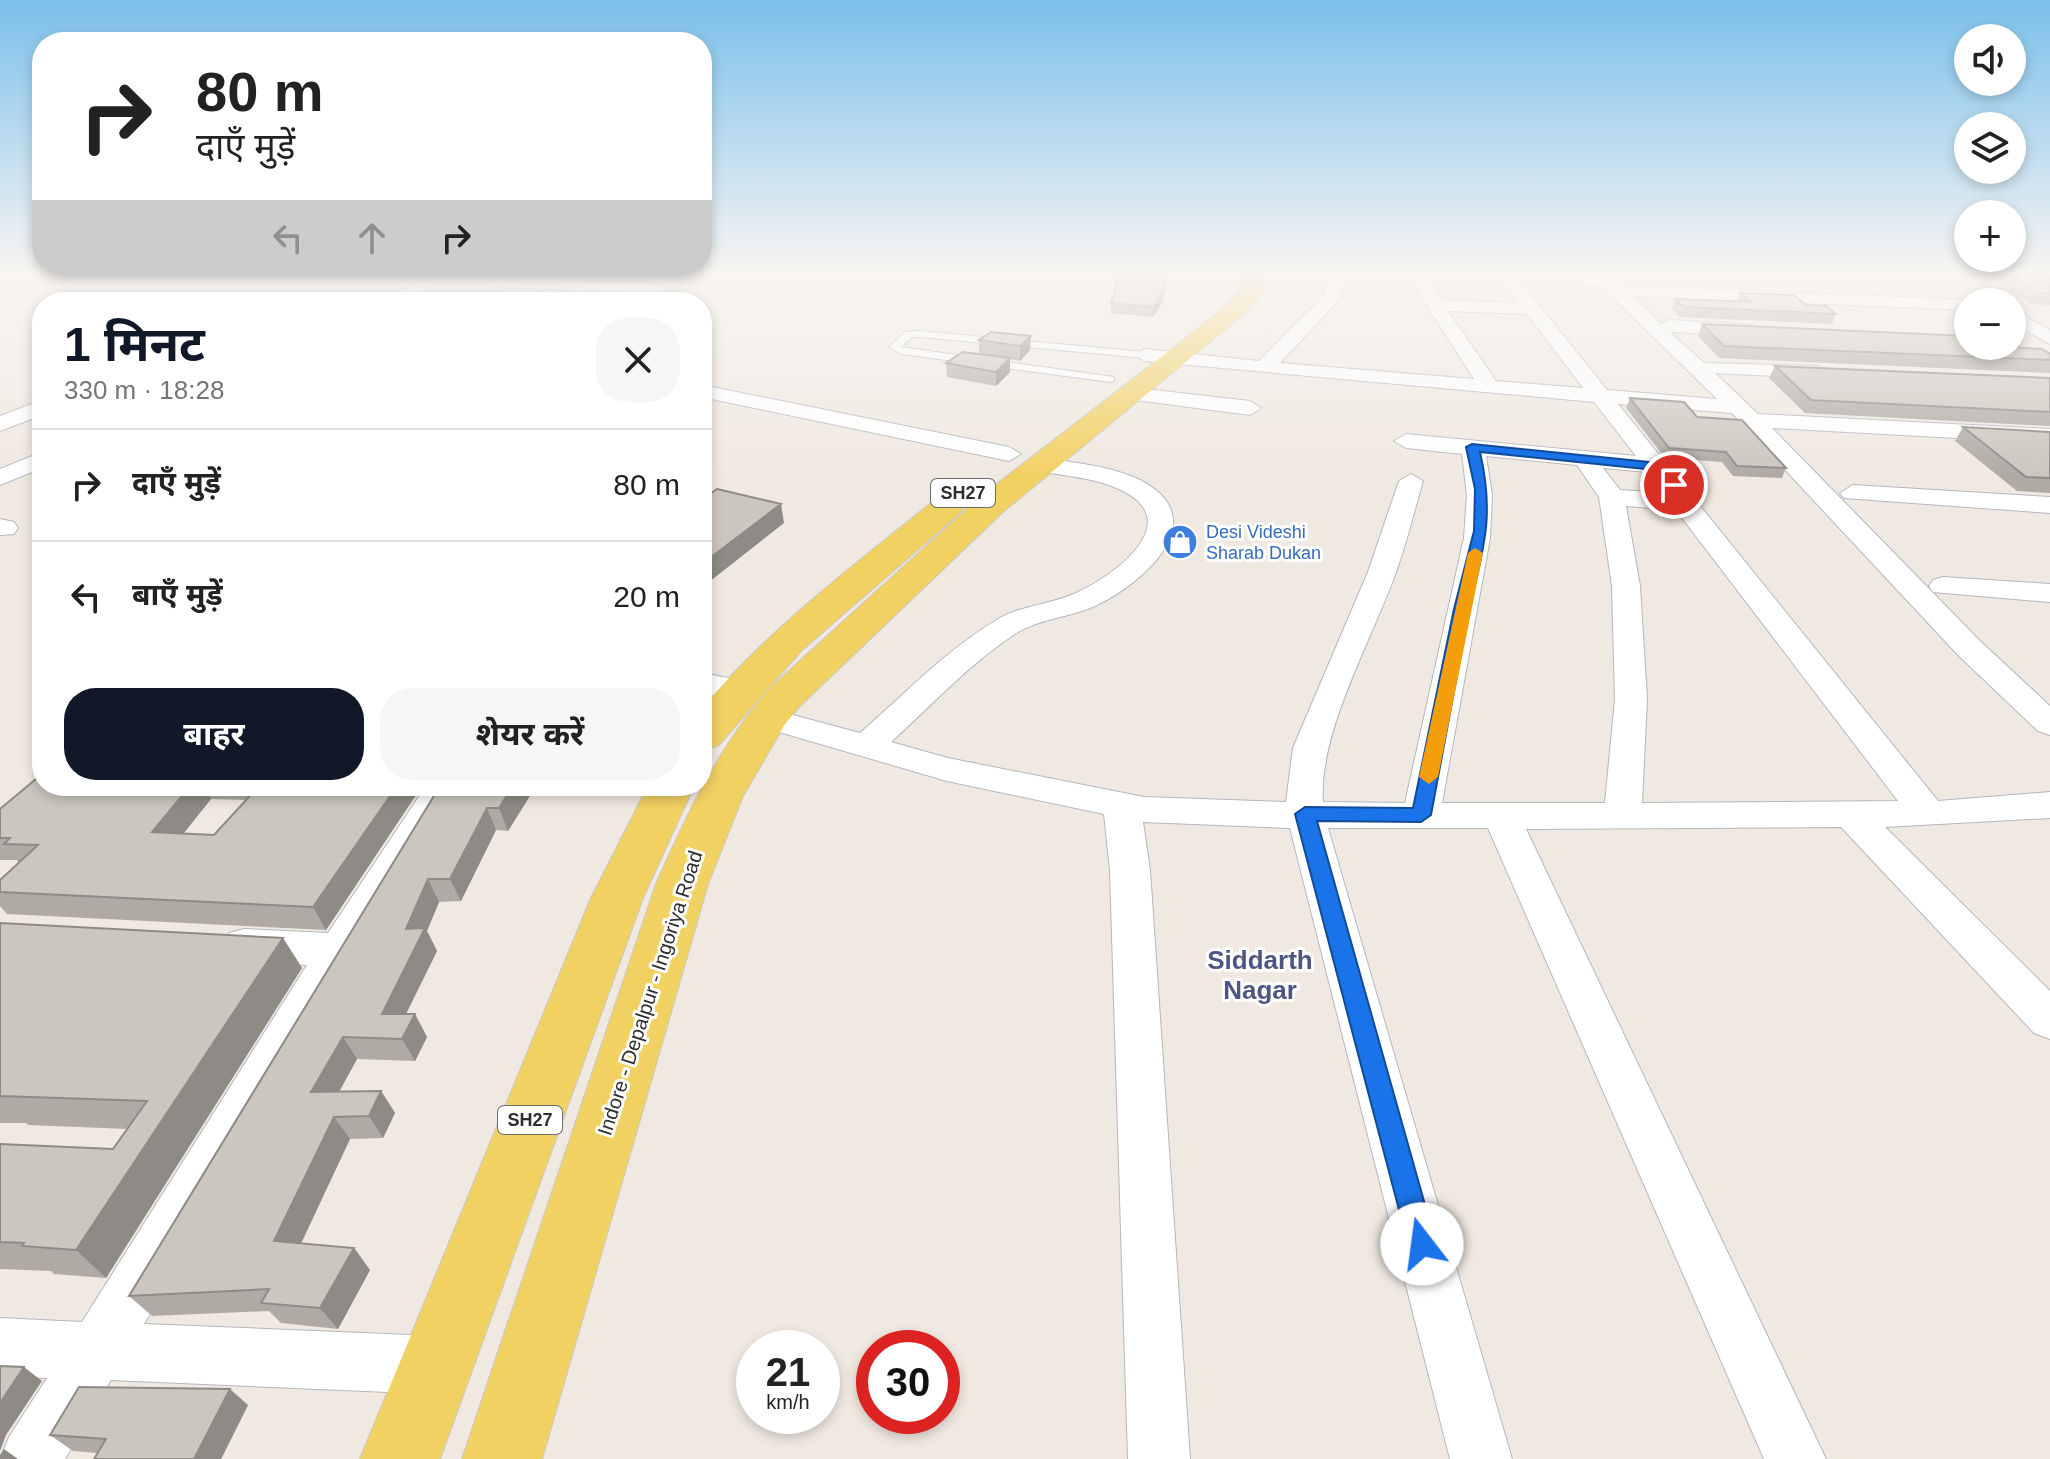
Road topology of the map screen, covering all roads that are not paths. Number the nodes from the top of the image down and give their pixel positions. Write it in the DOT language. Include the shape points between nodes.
graph roads {
  1 [pos="903,339"];
  2 [pos="978,339"];
  3 [pos="1177,339"];
  4 [pos="1192,339"];
  5 [pos="1292,339"];
  6 [pos="1461,339"];
  7 [pos="1557,339"];
  8 [pos="1666,339"];
  9 [pos="2050,340"];
  10 [pos="2026,341"];
  11 [pos="1045,345"];
  12 [pos="1712,367"];
  13 [pos="1024,368"];
  14 [pos="1264,368"];
  15 [pos="1139,372"];
  16 [pos="1835,372"];
  17 [pos="1489,387"];
  18 [pos="712,393"];
  19 [pos="1602,396"];
  20 [pos="32,398"];
  21 [pos="1250,408"];
  22 [pos="0,410"];
  23 [pos="32,411"];
  24 [pos="1745,414"];
  25 [pos="0,424"];
  26 [pos="2050,436"];
  27 [pos="0,437"];
  28 [pos="32,442"];
  29 [pos="1472,447"];
  30 [pos="1024,459"];
  31 [pos="1585,459"];
  32 [pos="32,464"];
  33 [pos="1659,466"];
  34 [pos="0,478"];
  35 [pos="1853,493"];
  36 [pos="1612,497"];
  37 [pos="1688,503"];
  38 [pos="2050,505"];
  39 [pos="1943,586"];
  40 [pos="2050,593"];
  41 [pos="712,687"];
  42 [pos="752,704"];
  43 [pos="2050,724"];
  44 [pos="712,730"];
  45 [pos="866,746"];
  46 [pos="438,796"];
  47 [pos="666,796"];
  48 [pos="1122,807"];
  49 [pos="2046,810"];
  50 [pos="1305,814"];
  51 [pos="1850,814"];
  52 [pos="1928,814"];
  53 [pos="1421,815"];
  54 [pos="1501,816"];
  55 [pos="1623,816"];
  56 [pos="200,943"];
  57 [pos="339,950"];
  58 [pos="2050,1020"];
  59 [pos="0,1347"];
  60 [pos="97,1349"];
  61 [pos="435,1365"];
  62 [pos="31,1459"];
  63 [pos="400,1459"];
  64 [pos="502,1459"];
  65 [pos="1159,1459"];
  66 [pos="1481,1459"];
  67 [pos="1795,1459"];
  1 -- 13 [label="lane" via="894,347"];
  2 -- 11 [label="lane"];
  3 -- 15 [label="main road, Indore - Depalpur - Ingoriya Road / SH27"];
  4 -- 15 [label="main road, Indore - Depalpur - Ingoriya Road / SH27"];
  5 -- 14 [label="street"];
  6 -- 17 [label="street"];
  7 -- 19 [label="street"];
  8 -- 24 [label="street"];
  9 -- 10 [label="street"];
  11 -- 13 [label="lane"];
  11 -- 15 [label="lane"];
  12 -- 16 [label="street"];
  13 -- 15 [label="lane"];
  14 -- 15 [label="street"];
  14 -- 17 [label="street"];
  15 -- 21 [label="street"];
  15 -- 30 [label="main road, Indore - Depalpur - Ingoriya Road / SH27"];
  17 -- 19 [label="street"];
  18 -- 30 [label="street"];
  19 -- 24 [label="street"];
  19 -- 33 [label="street"];
  20 -- 22 [label="street"];
  23 -- 25 [label="street"];
  24 -- 26 [label="street"];
  24 -- 43 [label="street" via="1969,648"];
  27 -- 28 [label="street"];
  29 -- 31 [label="street"];
  29 -- 50 [label="street" via="1408,461 1382,572 1303,769"];
  29 -- 53 [label="street" via="1482,489 1481,531"];
  30 -- 42 [label="main road, Indore - Depalpur - Ingoriya Road / SH27" via="851,632"];
  30 -- 45 [label="street" via="1135,487 1158,514 1162,530 1157,543 1104,589 1028,615 995,635"];
  31 -- 33 [label="street"];
  31 -- 36 [label="street"];
  32 -- 34 [label="street"];
  33 -- 37 [label="street"];
  35 -- 38 [label="street"];
  36 -- 37 [label="street"];
  36 -- 55 [label="street" via="1626,586 1631,699"];
  37 -- 52 [label="street"];
  39 -- 40 [label="street"];
  41 -- 42 [label="street"];
  42 -- 44 [label="main road, Indore - Depalpur - Ingoriya Road / SH27"];
  42 -- 45 [label="street"];
  42 -- 64 [label="main road, Indore - Depalpur - Ingoriya Road / SH27" via="682,884"];
  45 -- 48 [label="street"];
  46 -- 57 [label="street"];
  47 -- 61 [label="main road, SH27" via="617,898"];
  48 -- 50 [label="street" via="1223,815"];
  48 -- 65 [label="street" via="1130,870"];
  49 -- 52 [label="street"];
  50 -- 53 [label="street"];
  50 -- 66 [label="street"];
  51 -- 52 [label="street"];
  51 -- 55 [label="street"];
  51 -- 58 [label="street"];
  53 -- 54 [label="street"];
  54 -- 55 [label="street"];
  54 -- 67 [label="street"];
  56 -- 57 [label="street"];
  57 -- 60 [label="street"];
  59 -- 60 [label="street"];
  60 -- 61 [label="street"];
  60 -- 62 [label="street"];
  61 -- 63 [label="main road, SH27"];
}
